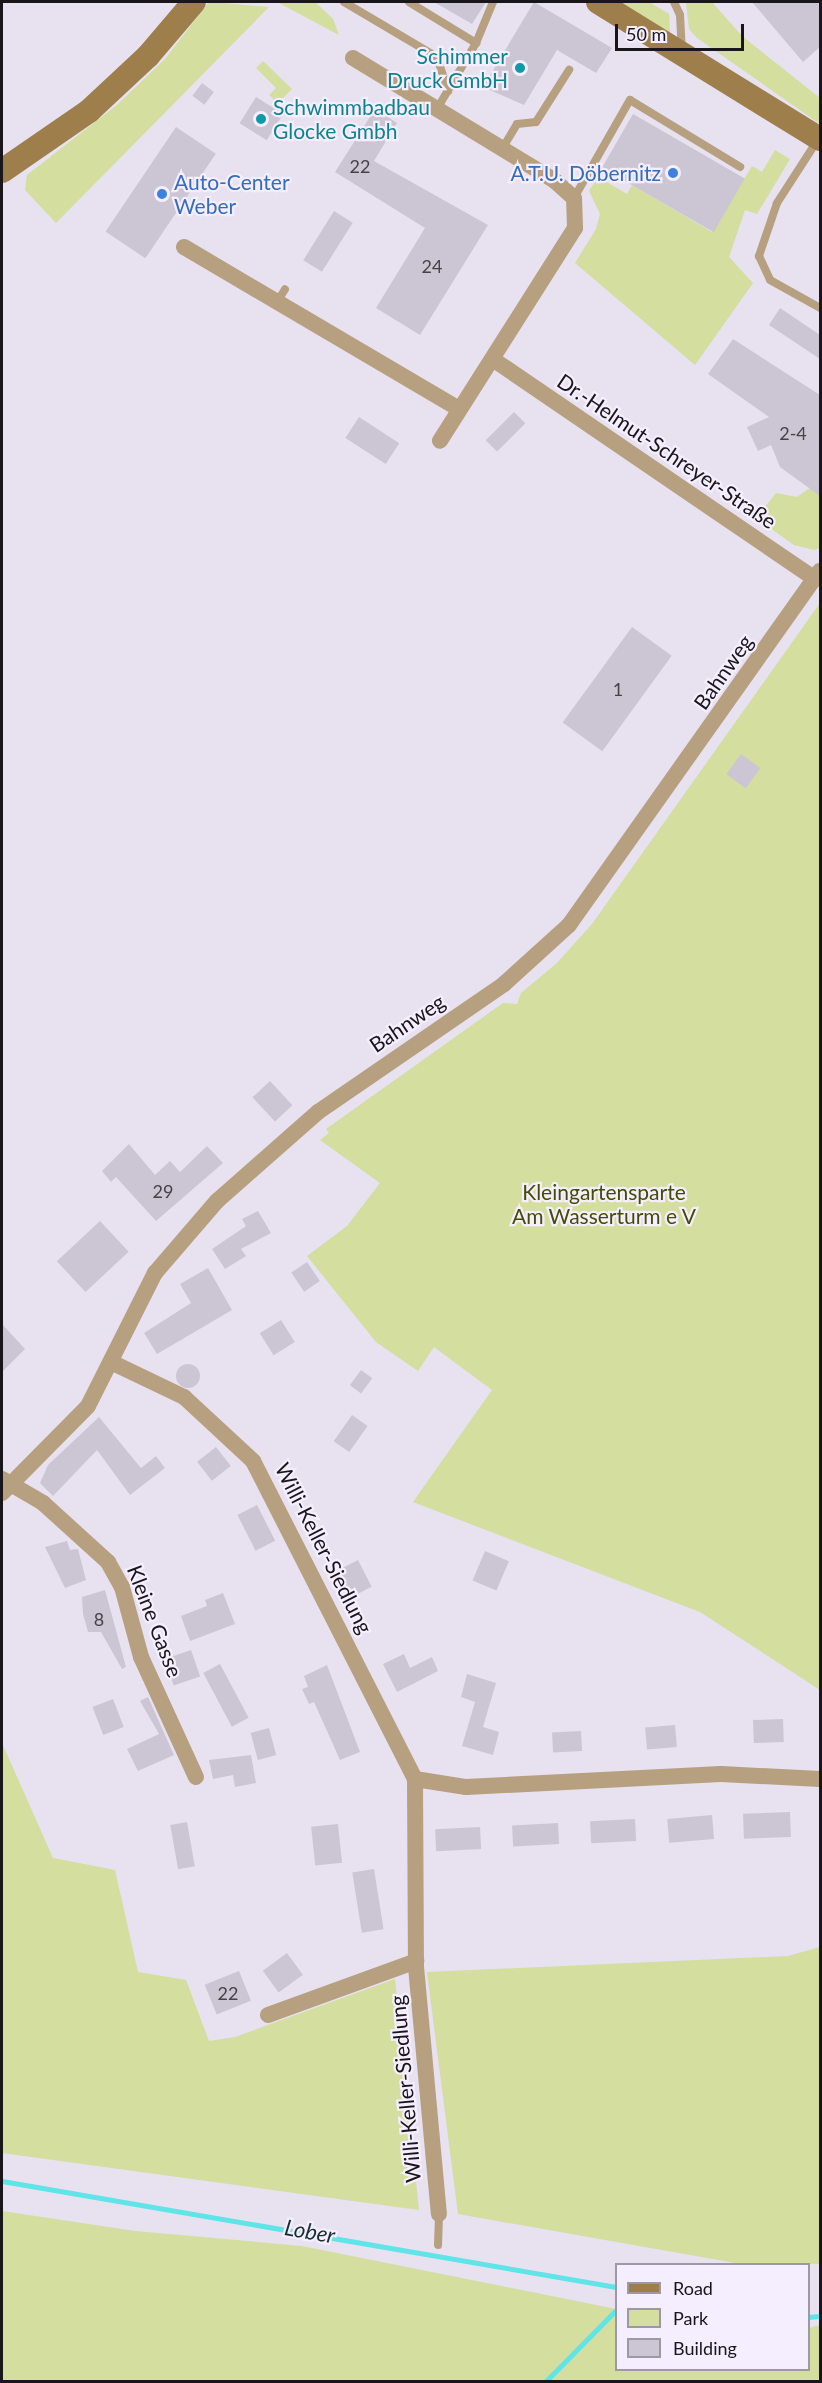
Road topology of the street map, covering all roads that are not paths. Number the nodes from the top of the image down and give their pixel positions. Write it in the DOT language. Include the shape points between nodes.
graph roads {
  1 [pos="194,2"];
  2 [pos="409,2"];
  3 [pos="493,2"];
  4 [pos="598,2"];
  5 [pos="674,2"];
  6 [pos="347,3"];
  7 [pos="476,43"];
  8 [pos="682,56"];
  9 [pos="353,58"];
  10 [pos="568,70"];
  11 [pos="448,91"];
  12 [pos="437,109"];
  13 [pos="820,139"];
  14 [pos="502,149"];
  15 [pos="820,155"];
  16 [pos="740,167"];
  17 [pos="2,171"];
  18 [pos="574,198"];
  19 [pos="184,247"];
  20 [pos="820,308"];
  21 [pos="494,360"];
  22 [pos="459,409"];
  23 [pos="440,441"];
  24 [pos="818,575"];
  25 [pos="113,1364"];
  26 [pos="4,1486"];
  27 [pos="196,1777"];
  28 [pos="415,1779"];
  29 [pos="820,1779"];
  30 [pos="416,1961"];
  31 [pos="268,2015"];
  32 [pos="439,2214"];
  33 [pos="438,2245"];
  1 -- 17 [label="street" via="97,105"];
  2 -- 7 [label="lane"];
  3 -- 7 [label="lane"];
  4 -- 8 [label="street"];
  5 -- 8 [label="lane" via="680,15"];
  6 -- 11 [label="lane" via="437,57"];
  7 -- 11 [label="lane"];
  8 -- 13 [label="street"];
  9 -- 12 [label="street"];
  10 -- 14 [label="lane" via="536,122 517,124"];
  11 -- 12 [label="lane"];
  12 -- 14 [label="street"];
  13 -- 15 [label="lane"];
  13 -- 20 [label="lane" via="806,151 777,203 759,256 770,280"];
  14 -- 18 [label="street"];
  16 -- 18 [label="lane" via="630,100"];
  18 -- 21 [label="street" via="575,228"];
  19 -- 22 [label="street" via="281,296"];
  21 -- 22 [label="street"];
  21 -- 24 [label="street, Dr.-Helmut-Schreyer-Straße"];
  22 -- 23 [label="street"];
  24 -- 25 [label="street, Bahnweg" via="569,925 504,984 318,1112 222,1196 155,1273"];
  25 -- 26 [label="street, Bahnweg" via="88,1406"];
  25 -- 28 [label="street, Willi-Keller-Siedlung" via="184,1397 253,1461"];
  26 -- 27 [label="street, Kleine Gasse" via="43,1503 108,1562 122,1587 141,1657"];
  28 -- 29 [label="street" via="466,1787 720,1773"];
  28 -- 30 [label="street, Willi-Keller-Siedlung"];
  30 -- 31 [label="street, Willi-Keller-Siedlung"];
  30 -- 32 [label="street, Willi-Keller-Siedlung"];
  32 -- 33 [label="lane"];
}
